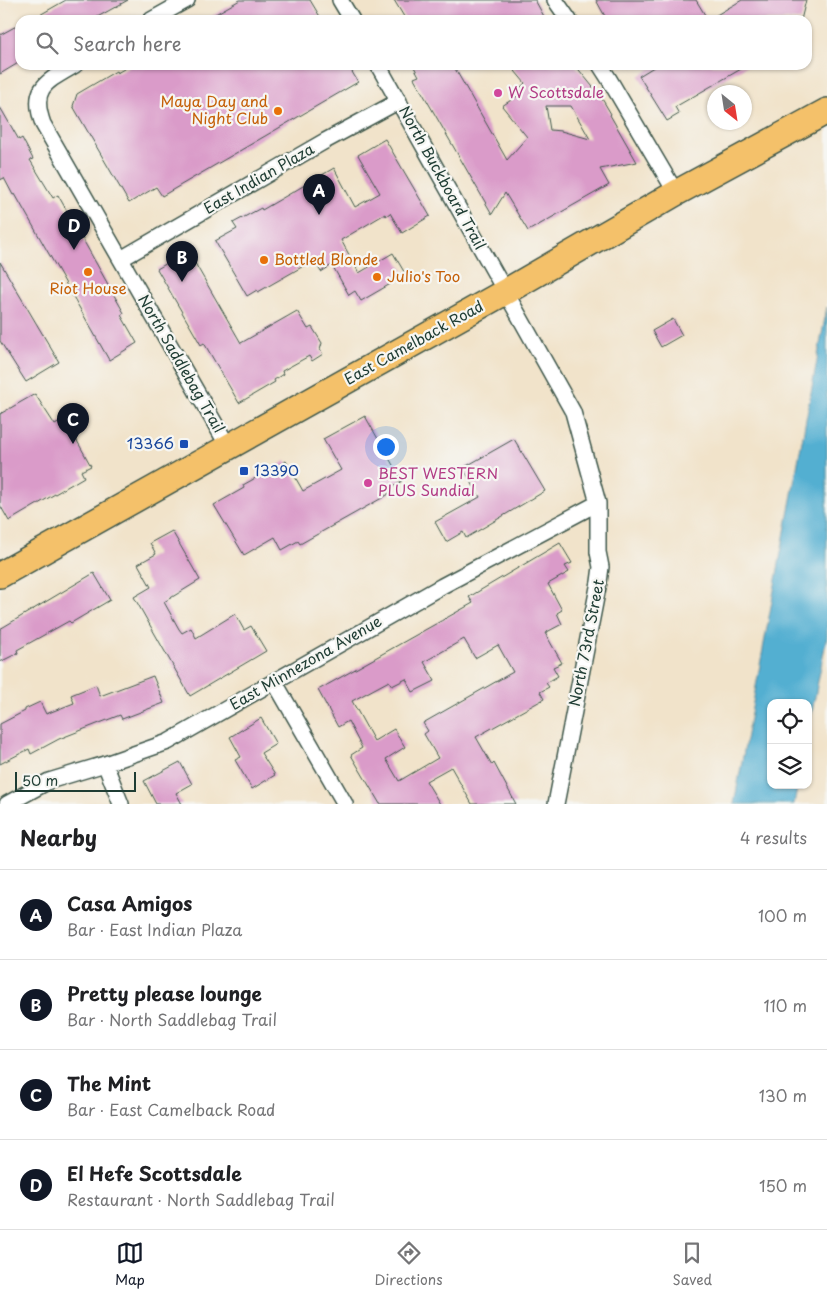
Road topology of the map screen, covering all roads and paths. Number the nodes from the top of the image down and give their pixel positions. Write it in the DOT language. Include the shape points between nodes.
graph roads {
  1 [pos="187,0"];
  2 [pos="340,0"];
  3 [pos="555,0"];
  4 [pos="162,6"];
  5 [pos="349,15"];
  6 [pos="565,15"];
  7 [pos="67,70"];
  8 [pos="381,70"];
  9 [pos="603,70"];
  10 [pos="399,101"];
  11 [pos="827,111"];
  12 [pos="676,193"];
  13 [pos="121,259"];
  14 [pos="505,292"];
  15 [pos="229,448"];
  16 [pos="598,503"];
  17 [pos="0,575"];
  18 [pos="274,680"];
  19 [pos="105,764"];
  20 [pos="7,804"];
  21 [pos="121,804"];
  22 [pos="345,804"];
  23 [pos="556,804"];
  1 -- 4 [label="street"];
  2 -- 5 [label="street"];
  3 -- 6 [label="street"];
  7 -- 13 [label="street, North Saddlebag Trail" via="50,80 38,96 37,109"];
  8 -- 10 [label="street, North Buckboard Trail"];
  9 -- 12 [label="street"];
  10 -- 13 [label="street, East Indian Plaza"];
  10 -- 14 [label="street, North Buckboard Trail"];
  11 -- 12 [label="main road, East Camelback Road"];
  12 -- 14 [label="main road, East Camelback Road"];
  13 -- 15 [label="street, North Saddlebag Trail"];
  14 -- 15 [label="main road, East Camelback Road"];
  14 -- 16 [label="street, North 73rd Street" via="573,412"];
  15 -- 17 [label="main road, East Camelback Road"];
  16 -- 18 [label="street, East Minnezona Avenue"];
  16 -- 23 [label="street, North 73rd Street" via="599,582"];
  18 -- 19 [label="street, East Minnezona Avenue" via="168,742"];
  18 -- 22 [label="street"];
  19 -- 20 [label="street, East Minnezona Avenue" via="49,781"];
  19 -- 21 [label="street"];
}
